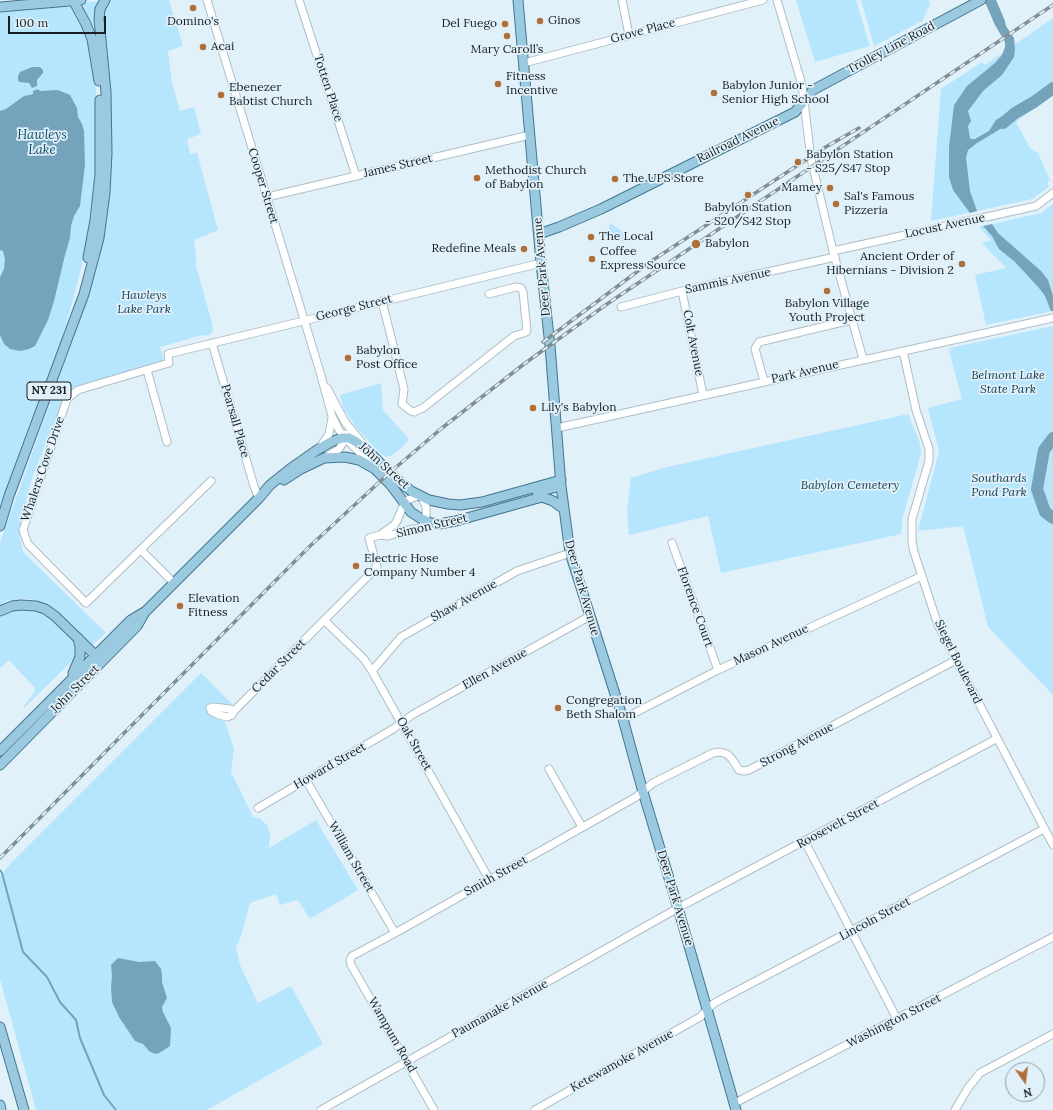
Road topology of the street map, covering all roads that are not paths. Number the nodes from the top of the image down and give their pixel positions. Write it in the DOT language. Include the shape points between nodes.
graph roads {
  1 [pos="76,0"];
  2 [pos="105,0"];
  3 [pos="207,0"];
  4 [pos="299,0"];
  5 [pos="518,0"];
  6 [pos="622,0"];
  7 [pos="763,0"];
  8 [pos="777,0"];
  9 [pos="981,0"];
  10 [pos="0,7"];
  11 [pos="629,35"];
  12 [pos="524,62"];
  13 [pos="804,101"];
  14 [pos="530,135"];
  15 [pos="356,176"];
  16 [pos="1053,193"];
  17 [pos="266,197"];
  18 [pos="539,234"];
  19 [pos="834,254"];
  20 [pos="541,263"];
  21 [pos="682,291"];
  22 [pos="489,294"];
  23 [pos="382,301"];
  24 [pos="621,307"];
  25 [pos="1052,318"];
  26 [pos="851,320"];
  27 [pos="304,321"];
  28 [pos="73,324"];
  29 [pos="212,343"];
  30 [pos="903,351"];
  31 [pos="168,354"];
  32 [pos="863,359"];
  33 [pos="146,370"];
  34 [pos="320,372"];
  35 [pos="764,381"];
  36 [pos="703,395"];
  37 [pos="332,416"];
  38 [pos="345,422"];
  39 [pos="556,428"];
  40 [pos="345,438"];
  41 [pos="167,442"];
  42 [pos="317,450"];
  43 [pos="371,454"];
  44 [pos="324,458"];
  45 [pos="375,469"];
  46 [pos="211,481"];
  47 [pos="561,483"];
  48 [pos="422,496"];
  49 [pos="259,498"];
  50 [pos="404,503"];
  51 [pos="564,509"];
  52 [pos="495,510"];
  53 [pos="423,524"];
  54 [pos="439,524"];
  55 [pos="0,526"];
  56 [pos="380,535"];
  57 [pos="672,543"];
  58 [pos="141,550"];
  59 [pos="570,553"];
  60 [pos="922,576"];
  61 [pos="174,583"];
  62 [pos="146,611"];
  63 [pos="0,612"];
  64 [pos="590,616"];
  65 [pos="324,620"];
  66 [pos="78,638"];
  67 [pos="110,654"];
  68 [pos="96,655"];
  69 [pos="956,660"];
  70 [pos="718,670"];
  71 [pos="372,671"];
  72 [pos="60,690"];
  73 [pos="234,711"];
  74 [pos="623,719"];
  75 [pos="402,723"];
  76 [pos="996,739"];
  77 [pos="0,751"];
  78 [pos="0,765"];
  79 [pos="549,769"];
  80 [pos="306,780"];
  81 [pos="643,792"];
  82 [pos="258,808"];
  83 [pos="582,827"];
  84 [pos="1044,829"];
  85 [pos="805,842"];
  86 [pos="1053,845"];
  87 [pos="489,880"];
  88 [pos="678,908"];
  89 [pos="852,931"];
  90 [pos="395,933"];
  91 [pos="1053,937"];
  92 [pos="350,960"];
  93 [pos="708,1010"];
  94 [pos="897,1019"];
  95 [pos="0,1027"];
  96 [pos="1053,1034"];
  97 [pos="407,1062"];
  98 [pos="0,1105"];
  99 [pos="736,1107"];
  100 [pos="2,1110"];
  101 [pos="24,1110"];
  102 [pos="321,1110"];
  103 [pos="434,1110"];
  104 [pos="535,1110"];
  105 [pos="956,1110"];
  1 -- 10 [label="main road"];
  1 -- 28 [label="main road" via="94,45 101,128 95,220"];
  2 -- 28 [label="main road" via="99,15 107,121 104,205 95,255"];
  3 -- 17 [label="street, Cooper Street"];
  4 -- 15 [label="street, Totten Place"];
  5 -- 12 [label="main road, Deer Park Avenue"];
  6 -- 11 [label="street"];
  7 -- 11 [label="street, Grove Place"];
  8 -- 13 [label="street" via="802,85"];
  9 -- 13 [label="main road, Trolley Line Road" via="813,90"];
  11 -- 12 [label="street, Grove Place"];
  12 -- 14 [label="main road, Deer Park Avenue"];
  13 -- 18 [label="main road, Railroad Avenue" via="795,112 601,209"];
  13 -- 19 [label="street" via="811,159"];
  14 -- 15 [label="street, James Street"];
  14 -- 18 [label="main road, Deer Park Avenue"];
  15 -- 17 [label="street, James Street"];
  16 -- 19 [label="street, Locust Avenue" via="1036,206"];
  17 -- 27 [label="street, Cooper Street"];
  18 -- 20 [label="main road, Deer Park Avenue"];
  19 -- 21 [label="street, Sammis Avenue"];
  19 -- 26 [label="street"];
  20 -- 23 [label="street, George Street"];
  20 -- 39 [label="main road, Deer Park Avenue"];
  21 -- 24 [label="street, Sammis Avenue"];
  21 -- 36 [label="street, Colt Avenue"];
  22 -- 23 [label="street" via="521,288 527,330 514,336 423,408 414,412 402,404 404,389"];
  23 -- 27 [label="street, George Street"];
  25 -- 30 [label="street, Park Avenue"];
  26 -- 32 [label="street"];
  26 -- 35 [label="street" via="759,342 755,349"];
  27 -- 29 [label="street, George Street"];
  27 -- 34 [label="street, Cooper Street"];
  28 -- 55 [label="main road, NY 231"];
  29 -- 31 [label="street, George Street"];
  29 -- 49 [label="street, Pearsall Place"];
  30 -- 32 [label="street, Park Avenue"];
  30 -- 60 [label="street, Siegel Boulevard" via="916,410 929,449 929,461 912,519 912,540"];
  31 -- 33 [label="street, Whalers Cove Drive" via="169,363"];
  32 -- 35 [label="street, Park Avenue"];
  33 -- 41 [label="street"];
  33 -- 58 [label="street, Whalers Cove Drive" via="78,390 67,399 23,530 28,544 86,603"];
  34 -- 37 [label="street, Cooper Street"];
  34 -- 38 [label="street, Cooper Street"];
  35 -- 36 [label="street, Park Avenue"];
  36 -- 39 [label="street, Park Avenue"];
  37 -- 40 [label="street, Cooper Street"];
  37 -- 42 [label="street, John Street" via="330,434"];
  38 -- 40 [label="street, John Street"];
  38 -- 43 [label="street, Cooper Street"];
  39 -- 47 [label="main road, Deer Park Avenue"];
  40 -- 42 [label="main road, John Street" via="335,440"];
  40 -- 43 [label="main road, John Street" via="355,441"];
  40 -- 44 [label="street, John Street" via="339,449"];
  40 -- 45 [label="street, Cooper Street"];
  42 -- 49 [label="main road, John Street" via="270,485"];
  43 -- 48 [label="main road, John Street" via="406,487"];
  44 -- 45 [label="main road, John Street" via="350,457"];
  44 -- 49 [label="main road, John Street" via="294,474"];
  45 -- 50 [label="main road, Cooper Street"];
  46 -- 58 [label="street, Whalers Cove Drive"];
  47 -- 48 [label="main road, Simon Street" via="460,505 437,502"];
  47 -- 51 [label="main road, Deer Park Avenue"];
  47 -- 52 [label="main road, Simon Street"];
  48 -- 50 [label="street" via="410,498"];
  48 -- 53 [label="street" via="426,506"];
  49 -- 61 [label="main road, John Street"];
  50 -- 53 [label="main road, Cooper Street"];
  50 -- 56 [label="street" via="397,521"];
  51 -- 52 [label="main road, Simon Street" via="553,500 542,497"];
  51 -- 59 [label="main road, Deer Park Avenue"];
  52 -- 54 [label="main road, Simon Street" via="456,522"];
  53 -- 54 [label="main road, Cooper Street"];
  53 -- 56 [label="street, Simon Street" via="388,536"];
  56 -- 65 [label="street, Simon Street" via="369,538 377,568"];
  57 -- 70 [label="street, Florence Court"];
  58 -- 61 [label="street"];
  59 -- 64 [label="main road, Deer Park Avenue"];
  59 -- 71 [label="street, Shaw Avenue" via="517,571 400,636"];
  60 -- 69 [label="street, Siegel Boulevard" via="938,625"];
  60 -- 70 [label="street, Mason Avenue"];
  61 -- 62 [label="main road, John Street"];
  62 -- 67 [label="main road, John Street" via="137,626"];
  62 -- 68 [label="main road, John Street" via="131,620"];
  63 -- 66 [label="main road" via="12,606 40,607 55,616"];
  64 -- 74 [label="main road, Deer Park Avenue"];
  64 -- 75 [label="street, Ellen Avenue" via="412,715"];
  65 -- 71 [label="street, Oak Street" via="364,659"];
  65 -- 73 [label="street, Cedar Street"];
  66 -- 68 [label="main road"];
  66 -- 72 [label="main road" via="81,650 78,663"];
  67 -- 68 [label="main road"];
  67 -- 78 [label="main road, John Street"];
  68 -- 72 [label="main road, John Street"];
  69 -- 76 [label="street, Siegel Boulevard"];
  69 -- 81 [label="street, Strong Avenue" via="750,770 739,770 727,754 713,753 653,783"];
  70 -- 74 [label="street, Mason Avenue"];
  71 -- 75 [label="street, Oak Street"];
  72 -- 77 [label="main road, John Street"];
  74 -- 81 [label="main road, Deer Park Avenue"];
  75 -- 80 [label="street, Howard Street"];
  75 -- 87 [label="street, Oak Street"];
  76 -- 84 [label="street, Siegel Boulevard"];
  76 -- 85 [label="street, Roosevelt Street"];
  79 -- 83 [label="street"];
  80 -- 82 [label="street, Howard Street"];
  80 -- 90 [label="street, William Street"];
  81 -- 83 [label="street, Smith Street"];
  81 -- 88 [label="main road, Deer Park Avenue"];
  83 -- 87 [label="street, Smith Street"];
  84 -- 86 [label="street, Siegel Boulevard"];
  84 -- 89 [label="street, Lincoln Street"];
  85 -- 88 [label="street, Roosevelt Street"];
  85 -- 89 [label="street"];
  87 -- 90 [label="street, Smith Street"];
  88 -- 93 [label="main road, Deer Park Avenue"];
  88 -- 97 [label="street, Paumanake Avenue"];
  89 -- 93 [label="street, Lincoln Street" via="718,1001"];
  89 -- 94 [label="street"];
  90 -- 92 [label="street, Smith Street" via="352,956"];
  91 -- 94 [label="street, Washington Street"];
  92 -- 97 [label="street, Wampum Road"];
  93 -- 99 [label="main road, Deer Park Avenue"];
  93 -- 104 [label="street, Ketewamoke Avenue" via="700,1017"];
  94 -- 99 [label="street, Washington Street"];
  95 -- 101 [label="main road"];
  96 -- 105 [label="street" via="980,1073"];
  97 -- 102 [label="street, Paumanake Avenue"];
  97 -- 103 [label="street, Wampum Road"];
  98 -- 100 [label="main road"];
}
